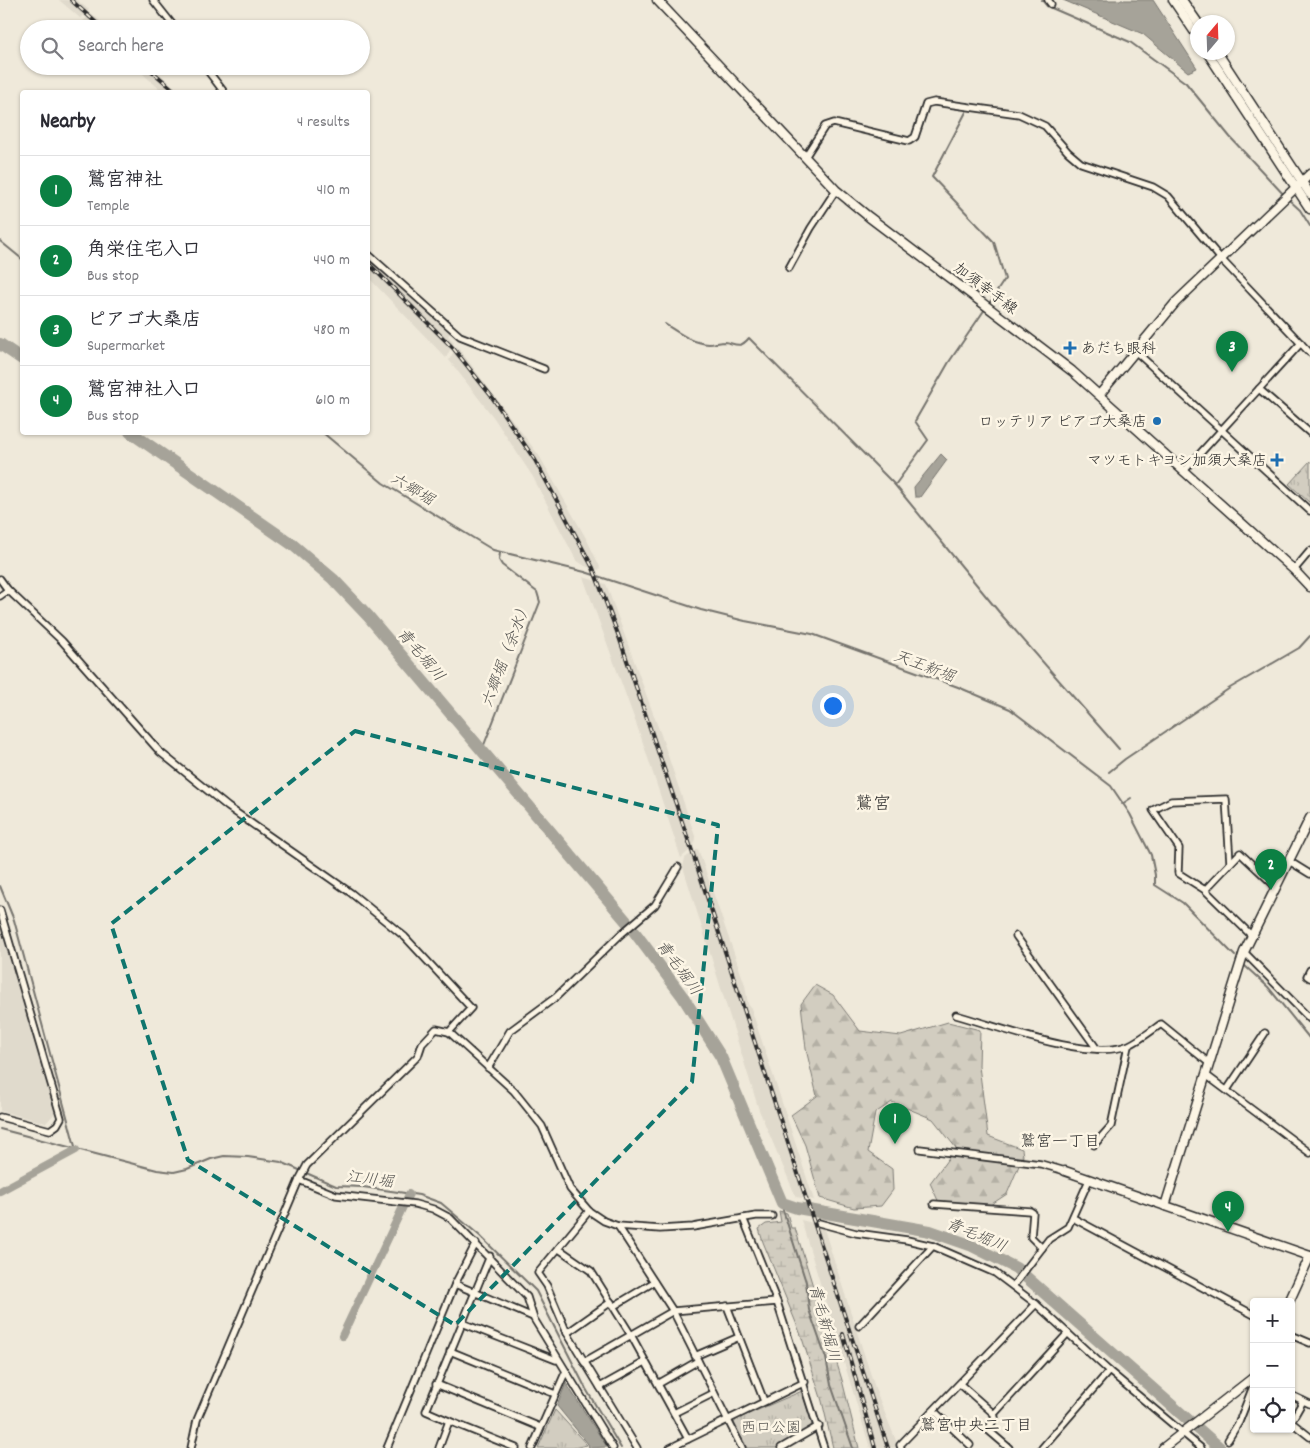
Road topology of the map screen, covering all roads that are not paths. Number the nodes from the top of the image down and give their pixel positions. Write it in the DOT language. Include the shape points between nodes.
graph roads {
  1 [pos="153,0"];
  2 [pos="657,0"];
  3 [pos="1173,0"];
  4 [pos="1182,0"];
  5 [pos="1192,15"];
  6 [pos="169,20"];
  7 [pos="1190,25"];
  8 [pos="1213,60"];
  9 [pos="1222,60"];
  10 [pos="211,75"];
  11 [pos="222,90"];
  12 [pos="806,157"];
  13 [pos="1310,174"];
  14 [pos="1299,185"];
  15 [pos="836,190"];
  16 [pos="1310,194"];
  17 [pos="1310,209"];
  18 [pos="370,256"];
  19 [pos="1221,259"];
  20 [pos="789,268"];
  21 [pos="1301,343"];
  22 [pos="1135,351"];
  23 [pos="1310,353"];
  24 [pos="544,369"];
  25 [pos="1259,389"];
  26 [pos="1100,394"];
  27 [pos="1222,429"];
  28 [pos="1310,433"];
  29 [pos="1184,472"];
  30 [pos="1310,511"];
  31 [pos="1310,551"];
  32 [pos="1294,570"];
  33 [pos="0,579"];
  34 [pos="1310,587"];
  35 [pos="8,590"];
  36 [pos="0,596"];
  37 [pos="1310,818"];
  38 [pos="1289,861"];
  39 [pos="1230,863"];
  40 [pos="678,867"];
  41 [pos="1310,874"];
  42 [pos="1276,887"];
  43 [pos="1205,890"];
  44 [pos="0,910"];
  45 [pos="1016,936"];
  46 [pos="1252,936"];
  47 [pos="1244,952"];
  48 [pos="1310,970"];
  49 [pos="1310,978"];
  50 [pos="956,1015"];
  51 [pos="1310,1018"];
  52 [pos="450,1032"];
  53 [pos="1265,1033"];
  54 [pos="1128,1046"];
  55 [pos="1097,1049"];
  56 [pos="1209,1064"];
  57 [pos="488,1068"];
  58 [pos="1206,1075"];
  59 [pos="1227,1090"];
  60 [pos="0,1117"];
  61 [pos="1094,1145"];
  62 [pos="920,1150"];
  63 [pos="1310,1153"];
  64 [pos="1065,1171"];
  65 [pos="299,1180"];
  66 [pos="1090,1180"];
  67 [pos="934,1204"];
  68 [pos="1164,1206"];
  69 [pos="589,1211"];
  70 [pos="772,1216"];
  71 [pos="742,1218"];
  72 [pos="1073,1218"];
  73 [pos="820,1223"];
  74 [pos="618,1226"];
  75 [pos="476,1244"];
  76 [pos="933,1246"];
  77 [pos="1042,1248"];
  78 [pos="559,1249"];
  79 [pos="490,1256"];
  80 [pos="1310,1256"];
  81 [pos="654,1282"];
  82 [pos="455,1284"];
  83 [pos="1014,1284"];
  84 [pos="475,1292"];
  85 [pos="1292,1298"];
  86 [pos="777,1302"];
  87 [pos="612,1304"];
  88 [pos="1036,1304"];
  89 [pos="726,1306"];
  90 [pos="673,1311"];
  91 [pos="1250,1313"];
  92 [pos="533,1316"];
  93 [pos="462,1323"];
  94 [pos="859,1326"];
  95 [pos="567,1333"];
  96 [pos="1068,1333"];
  97 [pos="631,1335"];
  98 [pos="739,1337"];
  99 [pos="1295,1337"];
  100 [pos="1310,1343"];
  101 [pos="450,1351"];
  102 [pos="696,1358"];
  103 [pos="556,1360"];
  104 [pos="584,1362"];
  105 [pos="645,1362"];
  106 [pos="1109,1371"];
  107 [pos="565,1373"];
  108 [pos="1250,1380"];
  109 [pos="805,1382"];
  110 [pos="436,1384"];
  111 [pos="658,1384"];
  112 [pos="960,1384"];
  113 [pos="600,1387"];
  114 [pos="1252,1388"];
  115 [pos="714,1393"];
  116 [pos="555,1394"];
  117 [pos="1295,1397"];
  118 [pos="764,1401"];
  119 [pos="1303,1401"];
  120 [pos="1310,1404"];
  121 [pos="934,1411"];
  122 [pos="674,1413"];
  123 [pos="994,1414"];
  124 [pos="1295,1415"];
  125 [pos="727,1420"];
  126 [pos="449,1421"];
  127 [pos="1295,1425"];
  128 [pos="819,1426"];
  129 [pos="540,1427"];
  130 [pos="1184,1431"];
  131 [pos="1310,1437"];
  132 [pos="688,1439"];
  133 [pos="1228,1440"];
  134 [pos="970,1445"];
  135 [pos="822,1447"];
  136 [pos="191,1448"];
  137 [pos="387,1448"];
  138 [pos="439,1448"];
  139 [pos="516,1448"];
  140 [pos="532,1448"];
  141 [pos="613,1448"];
  142 [pos="637,1448"];
  143 [pos="670,1448"];
  144 [pos="742,1448"];
  145 [pos="781,1448"];
  146 [pos="901,1448"];
  147 [pos="1009,1448"];
  148 [pos="1042,1448"];
  149 [pos="1163,1448"];
  150 [pos="1201,1448"];
  1 -- 6 [label="street"];
  2 -- 12 [label="street, 加須幸手線"];
  3 -- 7 [label="street"];
  4 -- 5 [label="street"];
  8 -- 14 [label="street"];
  9 -- 14 [label="street"];
  10 -- 11 [label="street"];
  12 -- 15 [label="street, 加須幸手線"];
  12 -- 19 [label="street" via="825,126 834,123 909,141 915,137 926,104 934,102 1019,114 1045,126 1080,163 1153,187 1168,196"];
  13 -- 14 [label="street"];
  14 -- 16 [label="street"];
  14 -- 17 [label="street"];
  14 -- 19 [label="street"];
  15 -- 20 [label="street"];
  15 -- 26 [label="street, 加須幸手線"];
  18 -- 24 [label="street" via="460,336"];
  19 -- 21 [label="street"];
  19 -- 22 [label="street" via="1176,302"];
  21 -- 23 [label="street"];
  21 -- 25 [label="street"];
  22 -- 26 [label="street"];
  22 -- 27 [label="street"];
  25 -- 27 [label="street"];
  25 -- 28 [label="street"];
  26 -- 29 [label="street, 加須幸手線"];
  27 -- 29 [label="street"];
  27 -- 30 [label="street"];
  29 -- 32 [label="street, 加須幸手線"];
  31 -- 32 [label="street"];
  32 -- 34 [label="street, 加須幸手線"];
  33 -- 35 [label="street"];
  35 -- 36 [label="street"];
  35 -- 52 [label="street" via="62,641 160,752 228,807 351,893 405,937 471,1008"];
  37 -- 38 [label="street"];
  38 -- 41 [label="street"];
  38 -- 42 [label="street"];
  39 -- 42 [label="street" via="1240,853"];
  39 -- 43 [label="street"];
  39 -- 43 [label="street" via="1226,799 1171,801 1153,810 1179,848 1178,873"];
  40 -- 57 [label="street" via="658,901 556,997 510,1031"];
  42 -- 46 [label="street"];
  43 -- 46 [label="street"];
  44 -- 60 [label="street" via="61,1118 50,1130"];
  45 -- 55 [label="street"];
  46 -- 47 [label="street"];
  47 -- 51 [label="street"];
  47 -- 56 [label="street"];
  48 -- 49 [label="street" via="1307,976"];
  50 -- 55 [label="street" via="1062,1046"];
  52 -- 57 [label="street"];
  52 -- 65 [label="street" via="436,1029 422,1044 418,1056 308,1165"];
  53 -- 59 [label="street"];
  54 -- 55 [label="street"];
  54 -- 56 [label="street" via="1161,1024"];
  54 -- 61 [label="street" via="1111,1126"];
  56 -- 58 [label="street"];
  57 -- 69 [label="street" via="514,1091 542,1126 570,1189"];
  58 -- 59 [label="street"];
  58 -- 68 [label="street"];
  59 -- 63 [label="street"];
  62 -- 64 [label="street" via="1022,1161"];
  64 -- 66 [label="street"];
  65 -- 75 [label="street" via="336,1195 434,1209 450,1218"];
  65 -- 136 [label="street" via="197,1420"];
  66 -- 68 [label="street"];
  66 -- 72 [label="street"];
  67 -- 77 [label="street" via="1030,1211 1033,1213 1032,1238"];
  68 -- 80 [label="street"];
  69 -- 74 [label="street"];
  69 -- 78 [label="street"];
  70 -- 71 [label="street"];
  71 -- 74 [label="street" via="693,1227"];
  71 -- 86 [label="street"];
  72 -- 77 [label="street" via="1068,1227 1049,1239"];
  72 -- 91 [label="street"];
  73 -- 76 [label="street" via="856,1233"];
  74 -- 81 [label="street"];
  75 -- 79 [label="street"];
  75 -- 82 [label="street"];
  76 -- 83 [label="street"];
  76 -- 94 [label="street"];
  77 -- 83 [label="street"];
  78 -- 87 [label="street" via="591,1271"];
  78 -- 95 [label="street" via="538,1273"];
  79 -- 84 [label="street"];
  79 -- 92 [label="street" via="527,1297"];
  80 -- 85 [label="street"];
  81 -- 87 [label="street"];
  81 -- 90 [label="street"];
  82 -- 84 [label="street"];
  82 -- 137 [label="street"];
  83 -- 88 [label="street"];
  84 -- 92 [label="street"];
  84 -- 93 [label="street"];
  86 -- 89 [label="street"];
  86 -- 109 [label="street"];
  87 -- 95 [label="street"];
  87 -- 97 [label="street"];
  88 -- 96 [label="street"];
  88 -- 112 [label="street"];
  89 -- 90 [label="street"];
  89 -- 98 [label="street"];
  90 -- 97 [label="street"];
  90 -- 102 [label="street"];
  92 -- 103 [label="street"];
  93 -- 101 [label="street"];
  93 -- 103 [label="street"];
  95 -- 104 [label="street"];
  96 -- 106 [label="street"];
  96 -- 123 [label="street"];
  97 -- 104 [label="street"];
  97 -- 105 [label="street"];
  98 -- 102 [label="street"];
  98 -- 118 [label="street"];
  99 -- 100 [label="street"];
  101 -- 110 [label="street"];
  101 -- 116 [label="street"];
  102 -- 111 [label="street"];
  102 -- 115 [label="street"];
  103 -- 107 [label="street"];
  104 -- 113 [label="street"];
  105 -- 111 [label="street"];
  105 -- 113 [label="street"];
  106 -- 130 [label="street"];
  106 -- 148 [label="street"];
  107 -- 116 [label="street"];
  107 -- 141 [label="street"];
  108 -- 130 [label="street"];
  109 -- 118 [label="street"];
  109 -- 128 [label="street"];
  110 -- 126 [label="street" via="426,1412"];
  110 -- 129 [label="street"];
  111 -- 122 [label="street"];
  112 -- 121 [label="street"];
  112 -- 123 [label="street"];
  113 -- 142 [label="street"];
  114 -- 133 [label="street"];
  115 -- 122 [label="street"];
  115 -- 125 [label="street"];
  116 -- 129 [label="street"];
  117 -- 119 [label="street"];
  118 -- 125 [label="street"];
  119 -- 120 [label="street"];
  119 -- 124 [label="street"];
  121 -- 134 [label="street"];
  121 -- 146 [label="street"];
  122 -- 132 [label="street"];
  123 -- 147 [label="street" via="988,1430"];
  125 -- 132 [label="street"];
  125 -- 144 [label="street"];
  126 -- 138 [label="street"];
  126 -- 139 [label="street"];
  127 -- 131 [label="street"];
  128 -- 135 [label="street"];
  128 -- 145 [label="street"];
  129 -- 140 [label="street"];
  130 -- 149 [label="street"];
  130 -- 150 [label="street"];
  132 -- 143 [label="street"];
}
